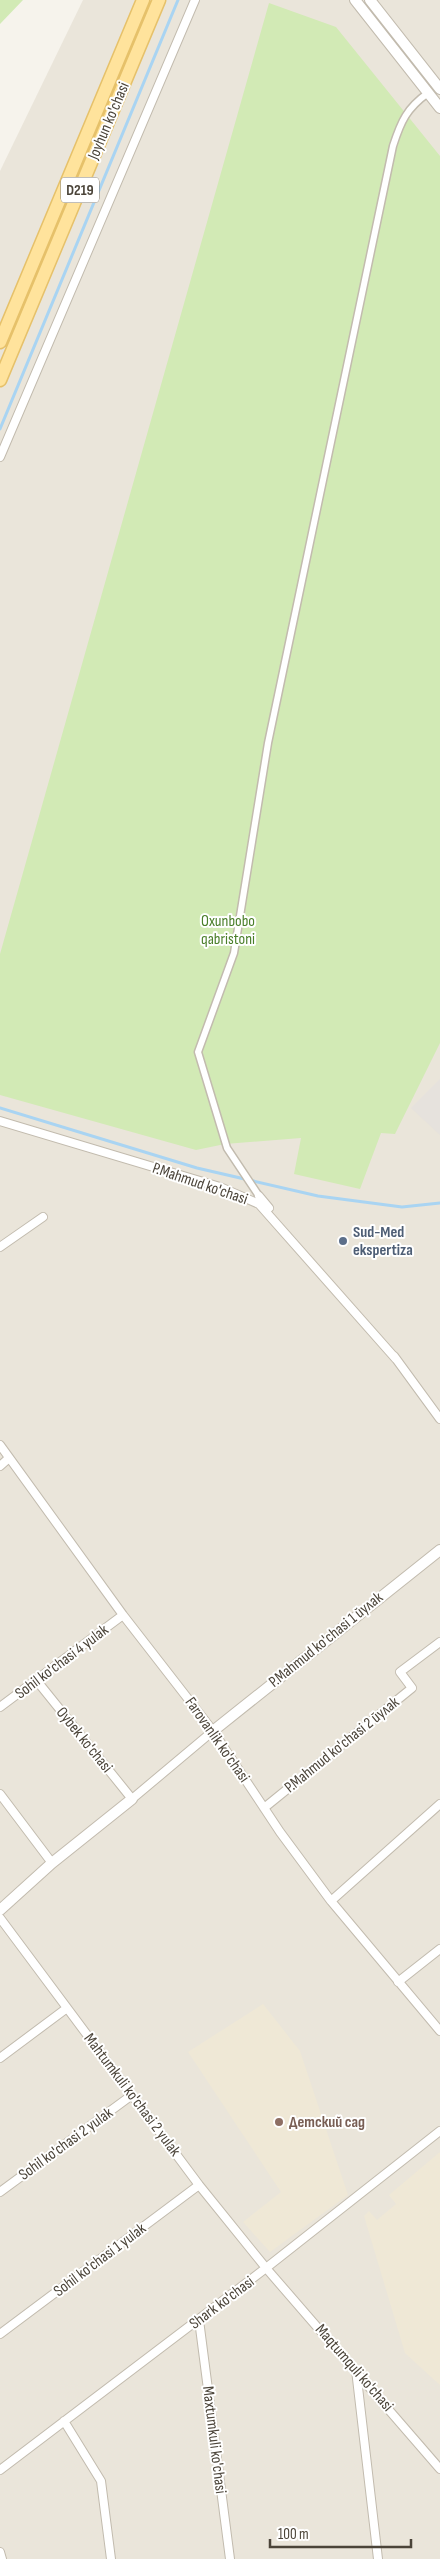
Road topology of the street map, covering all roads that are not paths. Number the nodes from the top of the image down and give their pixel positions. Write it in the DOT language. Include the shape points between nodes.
graph roads {
  1 [pos="143,0"];
  2 [pos="159,0"];
  3 [pos="195,0"];
  4 [pos="355,0"];
  5 [pos="370,0"];
  6 [pos="440,89"];
  7 [pos="428,93"];
  8 [pos="440,108"];
  9 [pos="0,342"];
  10 [pos="0,380"];
  11 [pos="0,457"];
  12 [pos="0,1121"];
  13 [pos="259,1196"];
  14 [pos="43,1217"];
  15 [pos="0,1247"];
  16 [pos="396,1359"];
  17 [pos="440,1419"];
  18 [pos="0,1445"];
  19 [pos="9,1458"];
  20 [pos="0,1466"];
  21 [pos="440,1550"];
  22 [pos="123,1615"];
  23 [pos="440,1642"];
  24 [pos="37,1681"];
  25 [pos="0,1708"];
  26 [pos="213,1731"];
  27 [pos="0,1794"];
  28 [pos="132,1800"];
  29 [pos="440,1804"];
  30 [pos="264,1808"];
  31 [pos="52,1863"];
  32 [pos="331,1901"];
  33 [pos="0,1910"];
  34 [pos="0,1918"];
  35 [pos="440,1949"];
  36 [pos="398,1982"];
  37 [pos="67,2008"];
  38 [pos="440,2031"];
  39 [pos="0,2058"];
  40 [pos="132,2095"];
  41 [pos="440,2131"];
  42 [pos="200,2186"];
  43 [pos="0,2192"];
  44 [pos="266,2268"];
  45 [pos="199,2320"];
  46 [pos="0,2334"];
  47 [pos="356,2370"];
  48 [pos="64,2421"];
  49 [pos="440,2469"];
  50 [pos="0,2470"];
  51 [pos="0,2552"];
  52 [pos="2,2559"];
  53 [pos="111,2559"];
  54 [pos="230,2559"];
  55 [pos="378,2559"];
  1 -- 9 [label="main road, Joyhun ko'chasi / D219"];
  2 -- 10 [label="main road, Joyhun ko'chasi / D219"];
  3 -- 11 [label="street"];
  4 -- 7 [label="street"];
  5 -- 6 [label="street"];
  7 -- 8 [label="street"];
  7 -- 13 [label="street" via="401,120 393,146 268,744 234,952 198,1052 227,1148"];
  12 -- 16 [label="street, P.Mahmud ko'chasi" via="220,1187 259,1204"];
  13 -- 16 [label="street, P.Mahmud ko'chasi"];
  14 -- 15 [label="street"];
  16 -- 17 [label="street, P.Mahmud ko'chasi"];
  18 -- 19 [label="street, Farovanlik ko'chasi"];
  19 -- 20 [label="street"];
  19 -- 22 [label="street, Farovanlik ko'chasi"];
  21 -- 26 [label="street, P.Mahmud ko'chasi 1 йулак"];
  22 -- 24 [label="street, Sohil ko'chasi 4 yulak"];
  22 -- 26 [label="street, Farovanlik ko'chasi"];
  23 -- 30 [label="street, P.Mahmud ko'chasi 2 йулак" via="400,1672 412,1688"];
  24 -- 25 [label="street, Sohil ko'chasi 4 yulak"];
  24 -- 28 [label="street, Oybek ko'chasi"];
  26 -- 28 [label="street"];
  26 -- 30 [label="street, Farovanlik ko'chasi"];
  27 -- 31 [label="street"];
  28 -- 31 [label="street"];
  29 -- 32 [label="street"];
  30 -- 32 [label="street, Farovanlik ko'chasi"];
  31 -- 33 [label="street"];
  32 -- 36 [label="street, Farovanlik ko'chasi"];
  34 -- 37 [label="street, Mahtumkuli ko'chasi 2 yulak"];
  35 -- 36 [label="street"];
  36 -- 38 [label="street, Farovanlik ko'chasi"];
  37 -- 39 [label="street"];
  37 -- 40 [label="street, Mahtumkuli ko'chasi 2 yulak"];
  40 -- 42 [label="street, Mahtumkuli ko'chasi 2 yulak"];
  40 -- 43 [label="street, Sohil ko'chasi 2 yulak"];
  41 -- 44 [label="street, Shark ko'chasi"];
  42 -- 44 [label="street, Mahtumkuli ko'chasi 2 yulak"];
  42 -- 46 [label="street, Sohil ko'chasi 1 yulak"];
  44 -- 45 [label="street, Shark ko'chasi"];
  44 -- 47 [label="street, Maqtumquli ko'chasi"];
  45 -- 48 [label="street, Shark ko'chasi"];
  45 -- 54 [label="street, Mаxtumkuli ko'chasi"];
  47 -- 49 [label="street, Maqtumquli ko'chasi"];
  47 -- 55 [label="street"];
  48 -- 50 [label="street, Shark ko'chasi"];
  48 -- 53 [label="street" via="101,2481"];
  51 -- 52 [label="street"];
}
